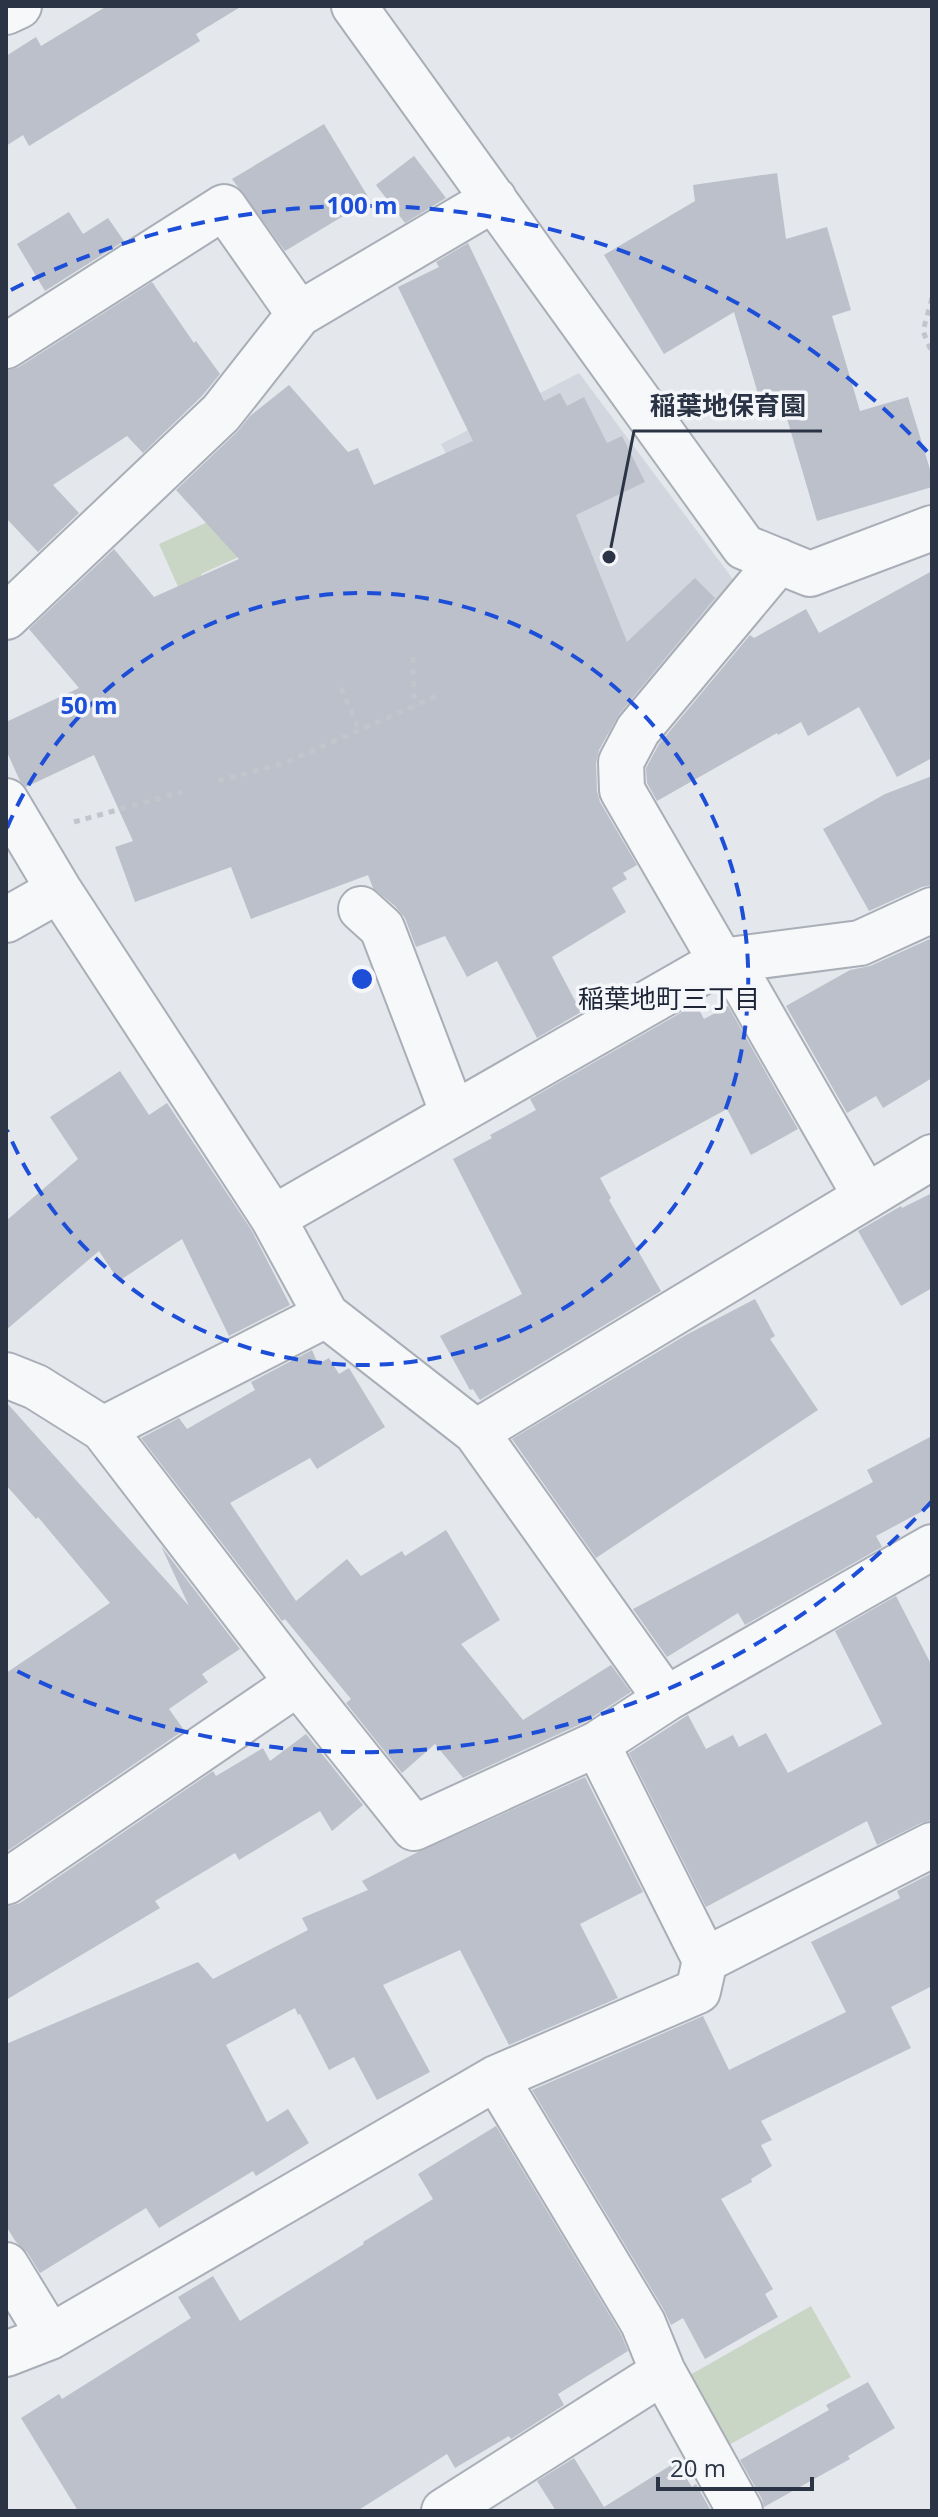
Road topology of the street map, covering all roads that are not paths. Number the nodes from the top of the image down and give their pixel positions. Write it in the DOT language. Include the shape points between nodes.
graph roads {
  1 [pos="19,6"];
  2 [pos="354,6"];
  3 [pos="6,12"];
  4 [pos="494,199"];
  5 [pos="299,314"];
  6 [pos="6,346"];
  7 [pos="932,528"];
  8 [pos="779,561"];
  9 [pos="6,617"];
  10 [pos="6,801"];
  11 [pos="59,890"];
  12 [pos="361,909"];
  13 [pos="932,910"];
  14 [pos="6,920"];
  15 [pos="726,960"];
  16 [pos="453,1114"];
  17 [pos="932,1157"];
  18 [pos="866,1197"];
  19 [pos="273,1218"];
  20 [pos="326,1315"];
  21 [pos="6,1375"];
  22 [pos="103,1429"];
  23 [pos="476,1432"];
  24 [pos="932,1547"];
  25 [pos="298,1683"];
  26 [pos="666,1699"];
  27 [pos="597,1744"];
  28 [pos="932,1845"];
  29 [pos="6,1882"];
  30 [pos="705,1960"];
  31 [pos="496,2078"];
  32 [pos="6,2265"];
  33 [pos="50,2337"];
  34 [pos="6,2354"];
  35 [pos="663,2372"];
  36 [pos="444,2511"];
  37 [pos="740,2511"];
  1 -- 3 [label="street"];
  2 -- 4 [label="street"];
  4 -- 5 [label="street"];
  4 -- 8 [label="street" via="744,547"];
  5 -- 6 [label="street" via="224,207"];
  5 -- 9 [label="street" via="221,413"];
  7 -- 8 [label="street" via="810,574"];
  8 -- 15 [label="street" via="638,730 621,762 622,790"];
  10 -- 11 [label="street"];
  11 -- 14 [label="street"];
  11 -- 19 [label="street"];
  12 -- 16 [label="street" via="382,928"];
  13 -- 15 [label="street" via="860,943"];
  15 -- 16 [label="street"];
  15 -- 18 [label="street"];
  16 -- 19 [label="street"];
  17 -- 18 [label="street"];
  18 -- 23 [label="street"];
  19 -- 20 [label="street"];
  20 -- 22 [label="street"];
  20 -- 23 [label="street"];
  21 -- 22 [label="street" via="36,1387"];
  22 -- 25 [label="street"];
  23 -- 26 [label="street"];
  24 -- 26 [label="street"];
  25 -- 27 [label="street" via="414,1828"];
  25 -- 29 [label="street"];
  26 -- 27 [label="street"];
  27 -- 30 [label="street"];
  28 -- 30 [label="street"];
  30 -- 31 [label="street" via="698,1991"];
  31 -- 33 [label="street"];
  31 -- 35 [label="street" via="643,2323"];
  32 -- 33 [label="street"];
  33 -- 34 [label="street"];
  35 -- 36 [label="street"];
  35 -- 37 [label="street"];
}
